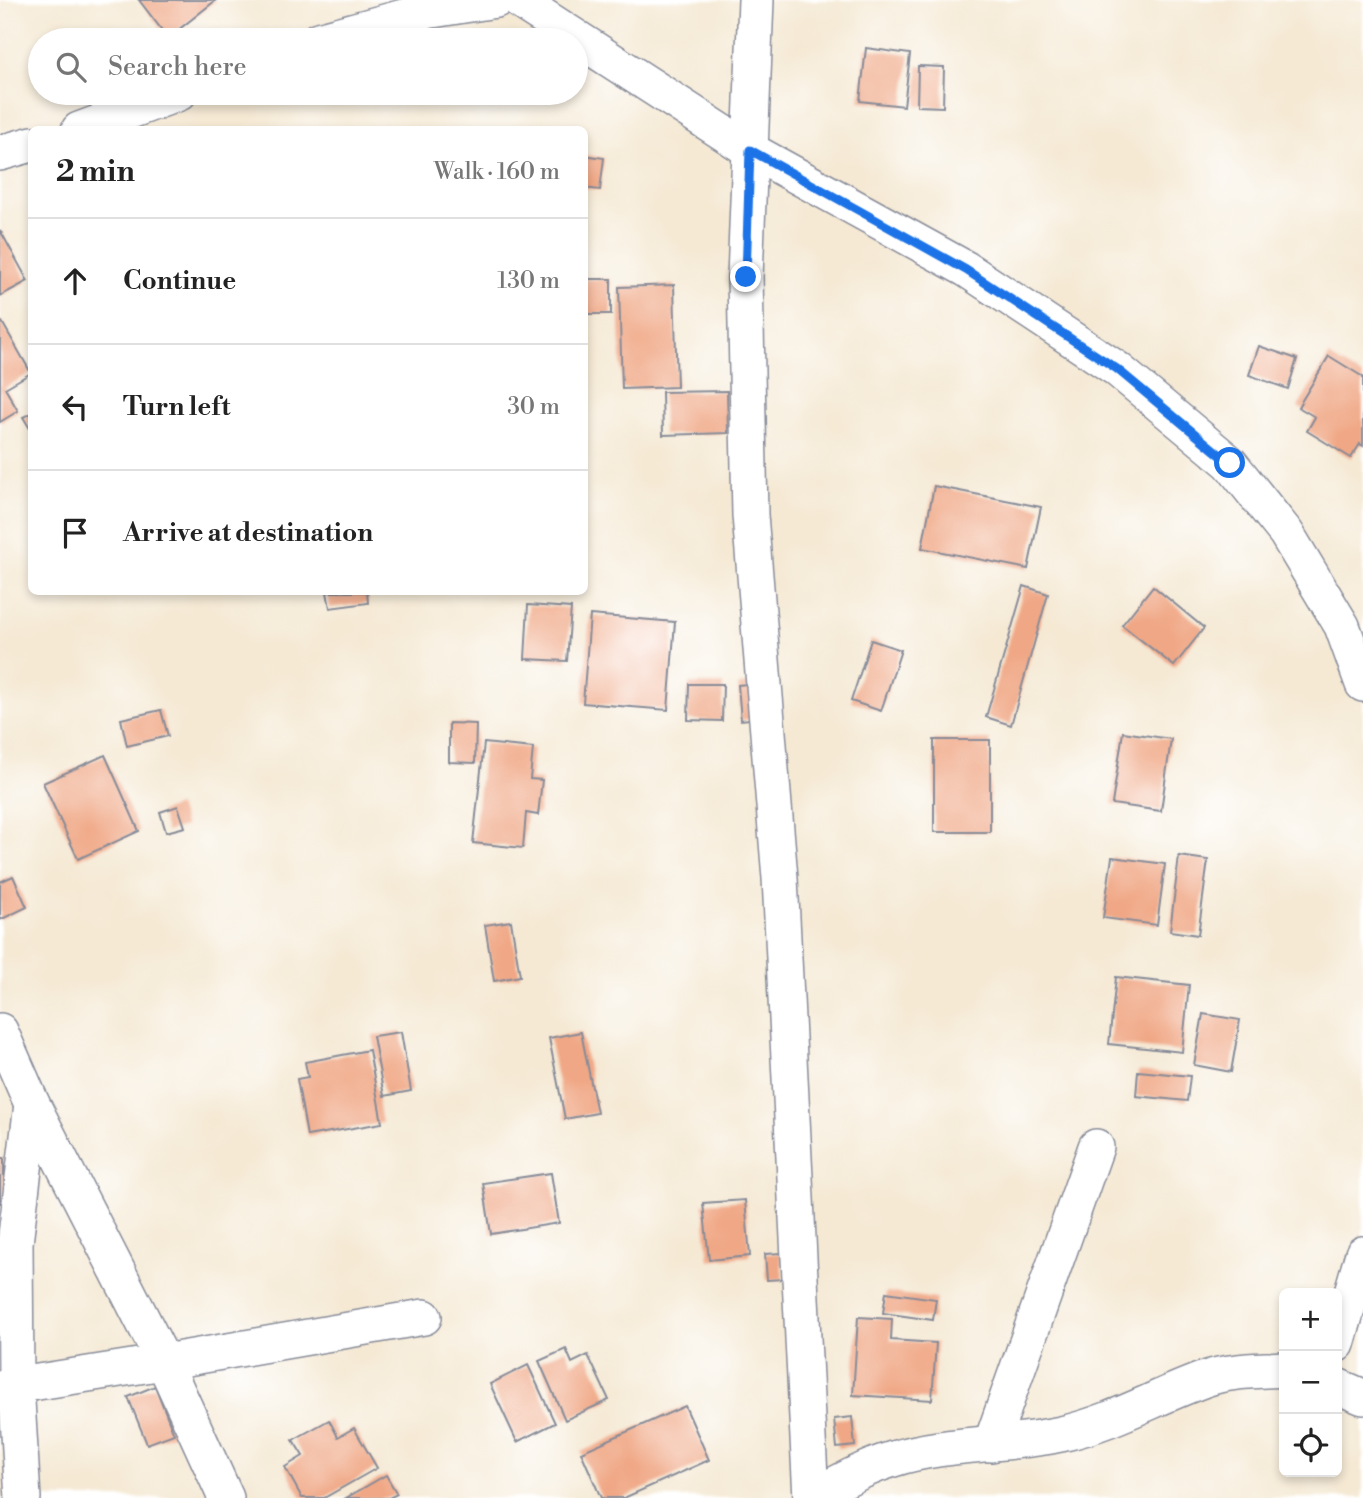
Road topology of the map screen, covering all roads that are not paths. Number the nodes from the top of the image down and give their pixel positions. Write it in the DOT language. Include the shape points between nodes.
graph roads {
  1 [pos="496,0"];
  2 [pos="518,0"];
  3 [pos="756,0"];
  4 [pos="363,28"];
  5 [pos="561,28"];
  6 [pos="588,45"];
  7 [pos="147,105"];
  8 [pos="90,126"];
  9 [pos="28,145"];
  10 [pos="750,150"];
  11 [pos="0,153"];
  12 [pos="1363,684"];
  13 [pos="0,1031"];
  14 [pos="32,1104"];
  15 [pos="1096,1147"];
  16 [pos="1363,1254"];
  17 [pos="424,1317"];
  18 [pos="1342,1327"];
  19 [pos="164,1362"];
  20 [pos="1279,1369"];
  21 [pos="8,1386"];
  22 [pos="1342,1388"];
  23 [pos="1363,1397"];
  24 [pos="991,1444"];
  25 [pos="811,1497"];
  26 [pos="23,1498"];
  27 [pos="226,1498"];
  1 -- 4 [label="street" via="426,11"];
  2 -- 5 [label="street"];
  3 -- 10 [label="street"];
  6 -- 10 [label="street"];
  7 -- 8 [label="street"];
  9 -- 11 [label="street"];
  10 -- 12 [label="street" via="977,277 1117,369 1230,463 1286,533 1342,626"];
  10 -- 25 [label="street" via="746,277 750,515 780,892"];
  13 -- 14 [label="street"];
  14 -- 19 [label="street"];
  14 -- 21 [label="street" via="15,1243"];
  15 -- 24 [label="street"];
  16 -- 18 [label="street"];
  17 -- 19 [label="street"];
  19 -- 21 [label="street"];
  19 -- 27 [label="street"];
  20 -- 24 [label="street" via="1207,1378 1108,1420 1062,1434"];
  21 -- 26 [label="street"];
  22 -- 23 [label="street"];
  24 -- 25 [label="street" via="894,1459"];
}
